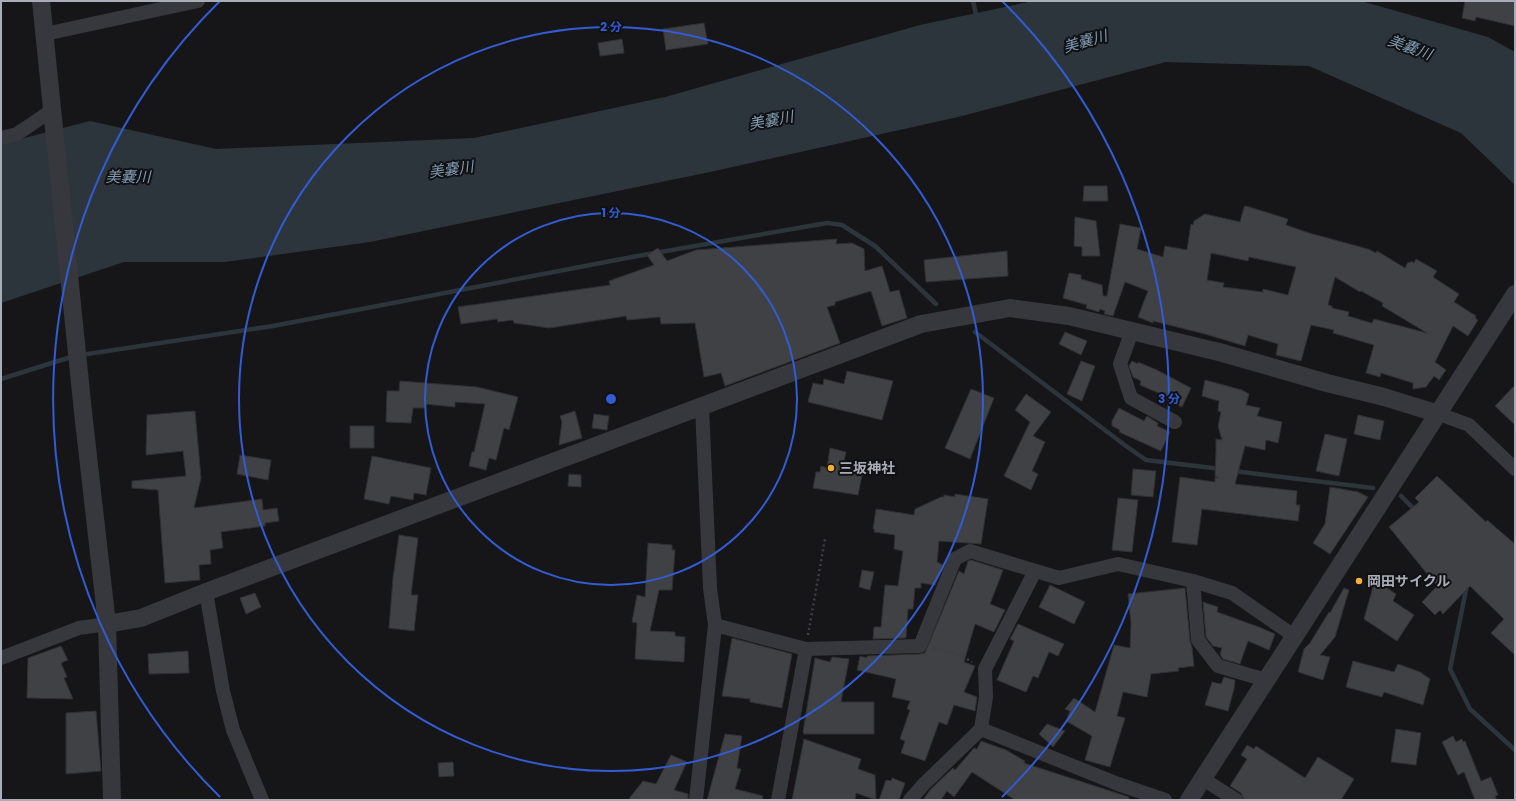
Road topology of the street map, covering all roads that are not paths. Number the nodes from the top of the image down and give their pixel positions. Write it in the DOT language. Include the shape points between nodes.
graph roads {
  1 [pos="41,1"];
  2 [pos="198,1"];
  3 [pos="45,34"];
  4 [pos="51,111"];
  5 [pos="1,138"];
  6 [pos="1512,298"];
  7 [pos="1132,331"];
  8 [pos="702,407"];
  9 [pos="1438,414"];
  10 [pos="1175,422"];
  11 [pos="1515,469"];
  12 [pos="1035,571"];
  13 [pos="1193,581"];
  14 [pos="206,592"];
  15 [pos="107,624"];
  16 [pos="715,625"];
  17 [pos="1294,636"];
  18 [pos="806,649"];
  19 [pos="1,658"];
  20 [pos="1266,680"];
  21 [pos="981,728"];
  22 [pos="1203,779"];
  23 [pos="112,800"];
  24 [pos="262,800"];
  25 [pos="696,800"];
  26 [pos="778,800"];
  27 [pos="910,800"];
  28 [pos="1165,800"];
  29 [pos="1189,800"];
  30 [pos="1236,800"];
  1 -- 3 [label="street"];
  2 -- 3 [label="street"];
  3 -- 4 [label="street"];
  4 -- 5 [label="street" via="17,134"];
  4 -- 15 [label="street"];
  6 -- 9 [label="street"];
  7 -- 8 [label="street" via="1069,316 1010,308 921,324"];
  7 -- 9 [label="street" via="1219,352"];
  7 -- 10 [label="street" via="1120,364 1131,398"];
  8 -- 14 [label="street"];
  8 -- 16 [label="street" via="710,588"];
  9 -- 11 [label="street" via="1469,425"];
  9 -- 17 [label="street"];
  12 -- 13 [label="street" via="1059,578 1118,564"];
  12 -- 18 [label="street" via="970,551 955,559 920,646"];
  12 -- 21 [label="street" via="986,669 986,697"];
  13 -- 17 [label="street" via="1232,593"];
  13 -- 20 [label="street" via="1198,640 1218,666"];
  14 -- 15 [label="street" via="141,618"];
  14 -- 24 [label="street" via="223,691 233,730"];
  15 -- 19 [label="street" via="79,628"];
  15 -- 23 [label="street"];
  16 -- 18 [label="street"];
  16 -- 25 [label="street"];
  17 -- 20 [label="street"];
  18 -- 26 [label="street"];
  20 -- 22 [label="street"];
  21 -- 27 [label="street"];
  21 -- 28 [label="street" via="1118,784"];
  22 -- 29 [label="street"];
  22 -- 30 [label="street"];
}
